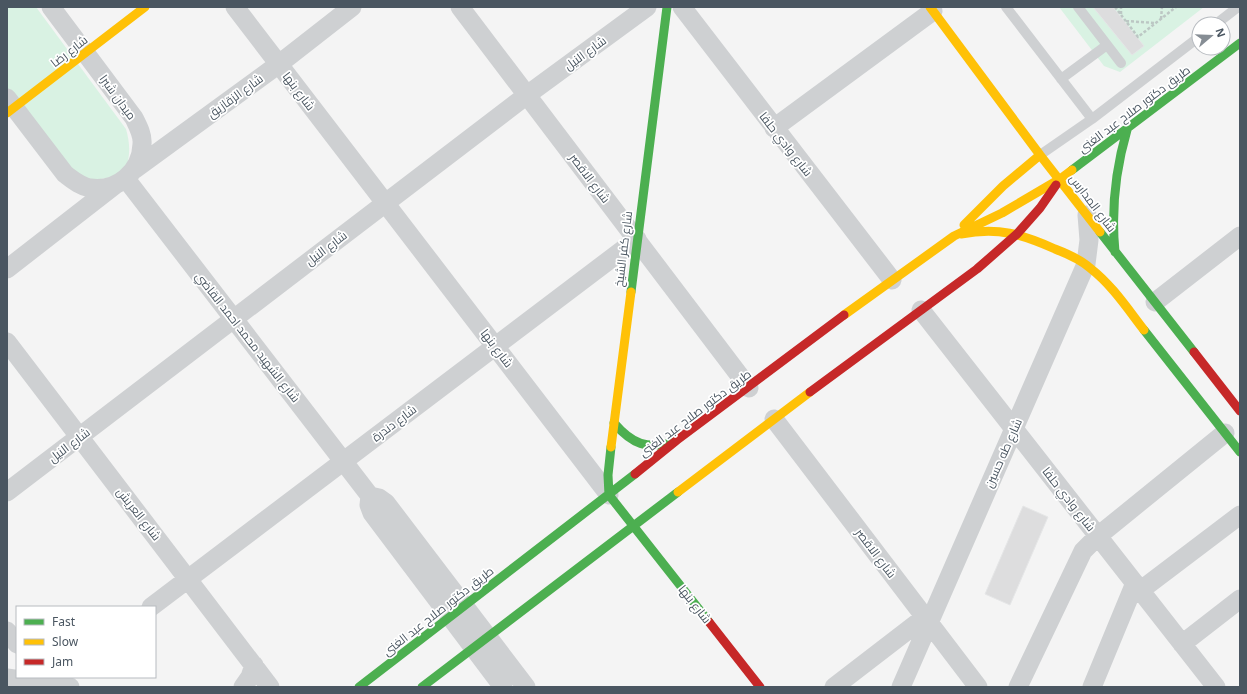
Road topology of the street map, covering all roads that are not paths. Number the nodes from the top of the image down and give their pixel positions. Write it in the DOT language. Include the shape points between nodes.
graph roads {
  1 [pos="51,7"];
  2 [pos="145,7"];
  3 [pos="235,7"];
  4 [pos="352,7"];
  5 [pos="460,7"];
  6 [pos="647,7"];
  7 [pos="667,7"];
  8 [pos="682,7"];
  9 [pos="1006,7"];
  10 [pos="1078,7"];
  11 [pos="1238,7"];
  12 [pos="932,9"];
  13 [pos="1226,16"];
  14 [pos="1191,43"];
  15 [pos="1240,43"];
  16 [pos="1107,45"];
  17 [pos="85,53"];
  18 [pos="1121,63"];
  19 [pos="279,64"];
  20 [pos="1061,79"];
  21 [pos="527,95"];
  22 [pos="9,106"];
  23 [pos="1092,120"];
  24 [pos="774,128"];
  25 [pos="1127,130"];
  26 [pos="1040,155"];
  27 [pos="126,178"];
  28 [pos="1060,179"];
  29 [pos="386,203"];
  30 [pos="1087,215"];
  31 [pos="1017,234"];
  32 [pos="954,236"];
  33 [pos="1240,236"];
  34 [pos="637,239"];
  35 [pos="1115,252"];
  36 [pos="1086,264"];
  37 [pos="7,269"];
  38 [pos="892,280"];
  39 [pos="1155,302"];
  40 [pos="921,310"];
  41 [pos="234,319"];
  42 [pos="7,342"];
  43 [pos="495,346"];
  44 [pos="749,388"];
  45 [pos="1238,403"];
  46 [pos="1213,417"];
  47 [pos="774,419"];
  48 [pos="614,423"];
  49 [pos="1014,429"];
  50 [pos="1226,433"];
  51 [pos="79,437"];
  52 [pos="677,440"];
  53 [pos="1240,452"];
  54 [pos="344,461"];
  55 [pos="7,492"];
  56 [pos="609,495"];
  57 [pos="370,496"];
  58 [pos="1240,515"];
  59 [pos="634,526"];
  60 [pos="1098,536"];
  61 [pos="188,579"];
  62 [pos="1138,587"];
  63 [pos="1240,599"];
  64 [pos="152,606"];
  65 [pos="465,606"];
  66 [pos="450,617"];
  67 [pos="927,620"];
  68 [pos="7,632"];
  69 [pos="488,637"];
  70 [pos="16,643"];
  71 [pos="1182,644"];
  72 [pos="473,648"];
  73 [pos="254,665"];
  74 [pos="7,678"];
  75 [pos="50,681"];
  76 [pos="70,687"];
  77 [pos="242,687"];
  78 [pos="270,687"];
  79 [pos="358,687"];
  80 [pos="422,687"];
  81 [pos="504,687"];
  82 [pos="526,687"];
  83 [pos="760,687"];
  84 [pos="834,687"];
  85 [pos="901,687"];
  86 [pos="978,687"];
  87 [pos="1018,687"];
  88 [pos="1092,687"];
  89 [pos="1216,687"];
  1 -- 17 [label="street, ميدان شبرا"];
  2 -- 17 [label="main road, شارع رضا"];
  3 -- 19 [label="street, شارع بنها"];
  4 -- 19 [label="street, شارع الزقازيق"];
  5 -- 21 [label="street, شارع الاقصر"];
  6 -- 21 [label="street, شارع النيل"];
  7 -- 34 [label="main road, شارع كفر الشيخ"];
  8 -- 24 [label="street, شارع وادي حلفا"];
  9 -- 20 [label="lane"];
  10 -- 16 [label="lane"];
  11 -- 13 [label="lane"];
  12 -- 24 [label="street"];
  12 -- 26 [label="main road, شارع المدارس"];
  14 -- 23 [label="lane"];
  15 -- 25 [label="main road, طريق دكتور صلاح عبد الغنى"];
  16 -- 18 [label="lane"];
  16 -- 20 [label="lane"];
  17 -- 22 [label="main road, شارع رضا"];
  17 -- 27 [label="street, ميدان شبرا" via="134,118 140,130 143,143 141,156"];
  19 -- 27 [label="street, شارع الزقازيق"];
  19 -- 29 [label="street, شارع بنها"];
  20 -- 23 [label="lane"];
  21 -- 29 [label="street, شارع النيل"];
  21 -- 34 [label="street, شارع الاقصر"];
  22 -- 27 [label="street" via="76,183 88,188 102,189"];
  23 -- 26 [label="lane"];
  24 -- 38 [label="street, شارع وادي حلفا"];
  25 -- 28 [label="main road, طريق دكتور صلاح عبد الغنى"];
  25 -- 35 [label="main road" via="1113,190"];
  26 -- 28 [label="main road, شارع المدارس"];
  26 -- 32 [label="main road" via="1003,186"];
  27 -- 37 [label="street, شارع الزقازيق"];
  27 -- 41 [label="street, شارع الشهيد محمد احمد القاضي"];
  28 -- 30 [label="main road, شارع المدارس"];
  28 -- 31 [label="main road, طريق دكتور صلاح عبد الغنى" via="1040,208"];
  28 -- 32 [label="main road, طريق دكتور صلاح عبد الغنى" via="1002,213"];
  29 -- 41 [label="street, شارع النيل"];
  29 -- 43 [label="street, شارع بنها"];
  30 -- 35 [label="main road, شارع المدارس"];
  30 -- 36 [label="street, شارع طه حسين" via="1089,240"];
  31 -- 32 [label="main road" via="984,231"];
  31 -- 36 [label="main road"];
  31 -- 40 [label="main road, طريق دكتور صلاح عبد الغنى" via="977,269"];
  32 -- 38 [label="main road, طريق دكتور صلاح عبد الغنى"];
  33 -- 39 [label="street"];
  34 -- 43 [label="street, شارع دندرة"];
  34 -- 44 [label="street, شارع الاقصر"];
  34 -- 48 [label="main road, شارع كفر الشيخ"];
  35 -- 39 [label="main road, شارع المدارس"];
  36 -- 46 [label="main road" via="1111,287"];
  36 -- 49 [label="street, شارع طه حسين"];
  38 -- 44 [label="main road, طريق دكتور صلاح عبد الغنى"];
  39 -- 45 [label="main road, شارع المدارس"];
  40 -- 47 [label="main road, طريق دكتور صلاح عبد الغنى"];
  40 -- 49 [label="street, شارع وادي حلفا"];
  41 -- 51 [label="street, شارع النيل"];
  41 -- 54 [label="street, شارع الشهيد محمد احمد القاضي"];
  42 -- 51 [label="street, شارع العريش"];
  43 -- 54 [label="street, شارع دندرة"];
  43 -- 56 [label="street, شارع بنها"];
  44 -- 52 [label="main road, طريق دكتور صلاح عبد الغنى"];
  45 -- 46 [label="street"];
  46 -- 50 [label="main road"];
  47 -- 59 [label="main road, طريق دكتور صلاح عبد الغنى"];
  47 -- 67 [label="street, شارع الاقصر"];
  48 -- 52 [label="main road" via="623,435 635,443 663,446"];
  48 -- 56 [label="main road, شارع كفر الشيخ" via="608,475"];
  49 -- 60 [label="street, شارع وادي حلفا"];
  49 -- 67 [label="street, شارع طه حسين"];
  50 -- 53 [label="main road"];
  50 -- 60 [label="street"];
  51 -- 55 [label="street, شارع النيل"];
  51 -- 61 [label="street, شارع العريش"];
  52 -- 56 [label="main road, طريق دكتور صلاح عبد الغنى"];
  54 -- 57 [label="street, شارع الشهيد محمد احمد القاضي"];
  54 -- 61 [label="street, شارع دندرة"];
  56 -- 59 [label="main road, شارع بنها"];
  56 -- 65 [label="main road, طريق دكتور صلاح عبد الغنى"];
  57 -- 65 [label="street, شارع الشهيد محمد احمد القاضي" via="386,502"];
  57 -- 66 [label="street, شارع الشهيد محمد احمد القاضي" via="369,505 372,513"];
  58 -- 62 [label="street"];
  59 -- 69 [label="main road, طريق دكتور صلاح عبد الغنى"];
  59 -- 83 [label="main road, شارع بنها"];
  60 -- 62 [label="street, شارع وادي حلفا"];
  60 -- 87 [label="street" via="1087,545 1079,557"];
  61 -- 64 [label="street, شارع دندرة"];
  61 -- 73 [label="street, شارع العريش"];
  62 -- 71 [label="street, شارع وادي حلفا"];
  62 -- 88 [label="street"];
  63 -- 71 [label="street"];
  65 -- 66 [label="main road, طريق دكتور صلاح عبد الغنى"];
  65 -- 69 [label="street, شارع الشهيد محمد احمد القاضي"];
  66 -- 72 [label="street, شارع الشهيد محمد احمد القاضي"];
  66 -- 79 [label="main road, طريق دكتور صلاح عبد الغنى"];
  67 -- 84 [label="street"];
  67 -- 85 [label="street, شارع طه حسين"];
  67 -- 86 [label="street, شارع الاقصر"];
  68 -- 70 [label="street"];
  69 -- 72 [label="main road, طريق دكتور صلاح عبد الغنى"];
  69 -- 82 [label="street, شارع الشهيد محمد احمد القاضي"];
  71 -- 89 [label="street, شارع وادي حلفا"];
  72 -- 80 [label="main road, طريق دكتور صلاح عبد الغنى"];
  72 -- 81 [label="street, شارع الشهيد محمد احمد القاضي"];
  73 -- 77 [label="street" via="250,677"];
  73 -- 78 [label="street, شارع العريش"];
  74 -- 75 [label="street"];
  75 -- 76 [label="street"];
}
